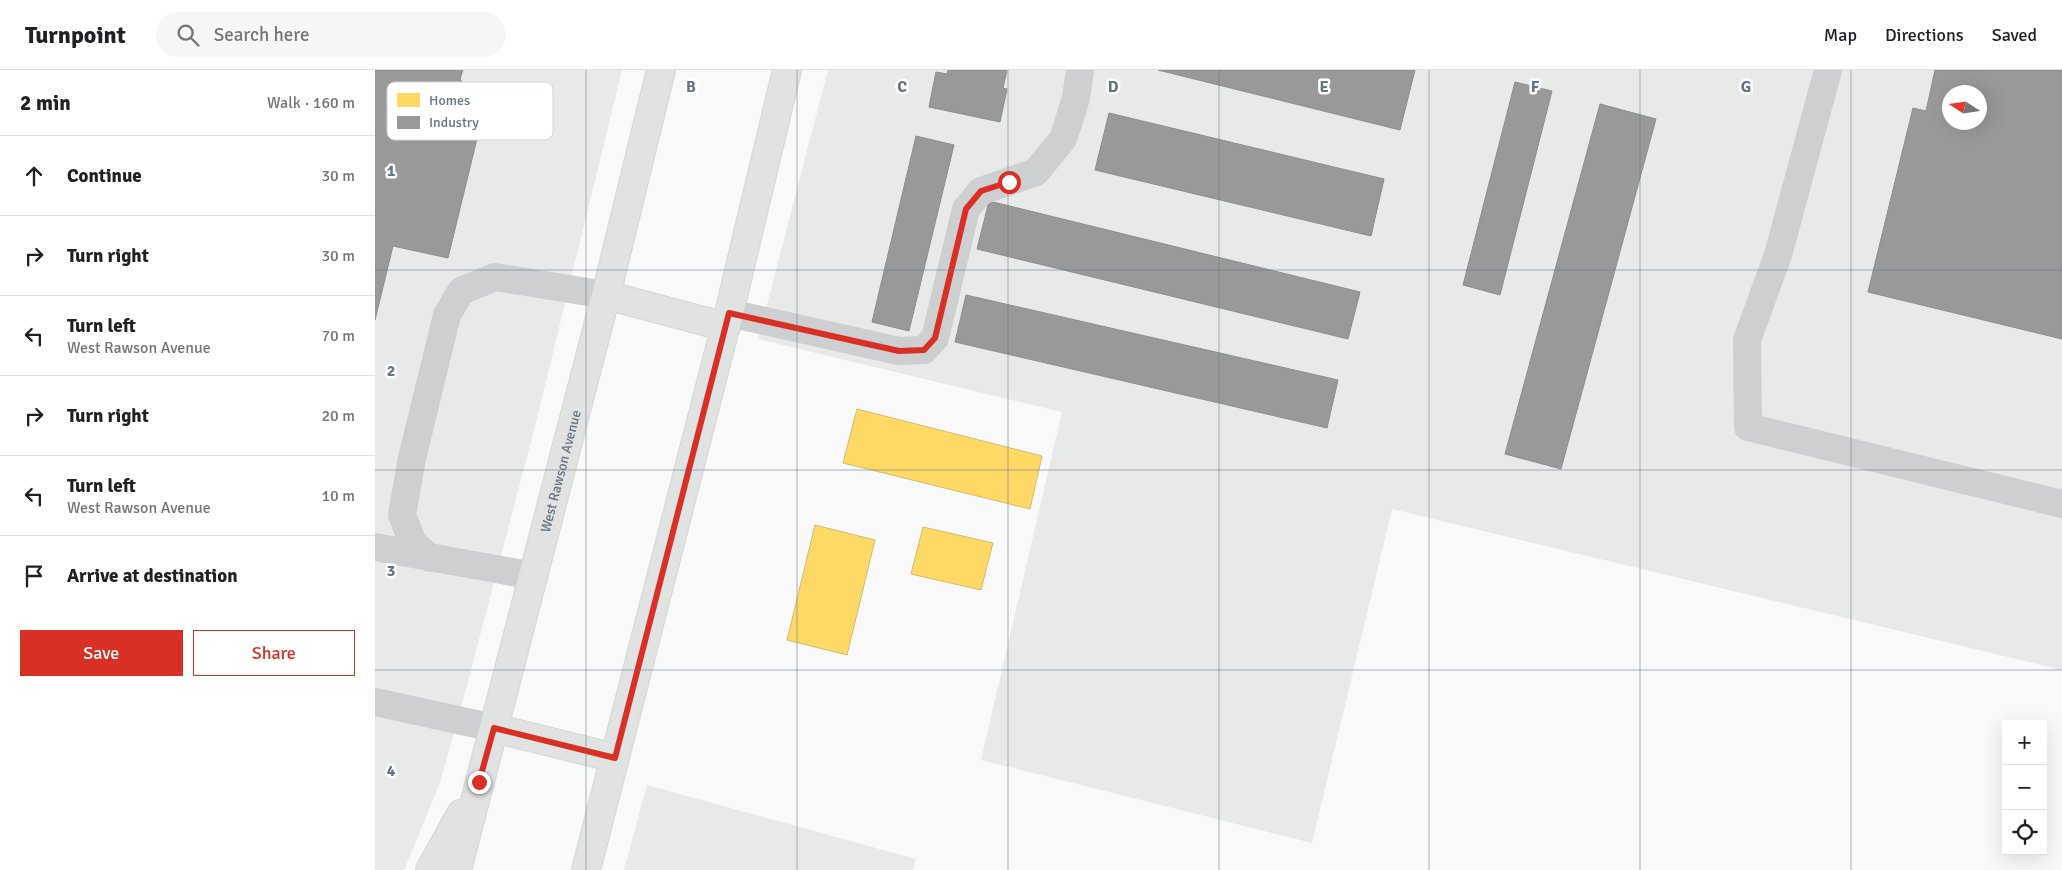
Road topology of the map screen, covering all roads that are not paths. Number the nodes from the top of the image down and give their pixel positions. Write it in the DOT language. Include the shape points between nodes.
graph roads {
  1 [pos="661,70"];
  2 [pos="787,70"];
  3 [pos="1080,70"];
  4 [pos="1828,70"];
  5 [pos="606,295"];
  6 [pos="727,320"];
  7 [pos="2062,504"];
  8 [pos="375,547"];
  9 [pos="430,558"];
  10 [pos="533,576"];
  11 [pos="375,702"];
  12 [pos="494,728"];
  13 [pos="615,758"];
  14 [pos="479,782"];
  15 [pos="430,870"];
  16 [pos="457,870"];
  17 [pos="585,870"];
  1 -- 5 [label="main road, West Rawson Avenue"];
  2 -- 6 [label="main road"];
  3 -- 6 [label="lane" via="1076,98 1063,139 1036,172 981,191 966,209 935,338 924,350 899,351"];
  4 -- 7 [label="lane" via="1778,255 1747,340 1748,427"];
  5 -- 6 [label="main road"];
  5 -- 9 [label="lane" via="495,278 461,291 447,315 401,515 413,543"];
  5 -- 10 [label="main road, West Rawson Avenue"];
  6 -- 13 [label="main road"];
  8 -- 9 [label="lane"];
  9 -- 10 [label="lane"];
  10 -- 12 [label="main road, West Rawson Avenue"];
  11 -- 12 [label="lane"];
  12 -- 13 [label="main road"];
  12 -- 14 [label="main road, West Rawson Avenue"];
  13 -- 17 [label="main road"];
  14 -- 15 [label="main road"];
  14 -- 16 [label="main road, West Rawson Avenue"];
}
